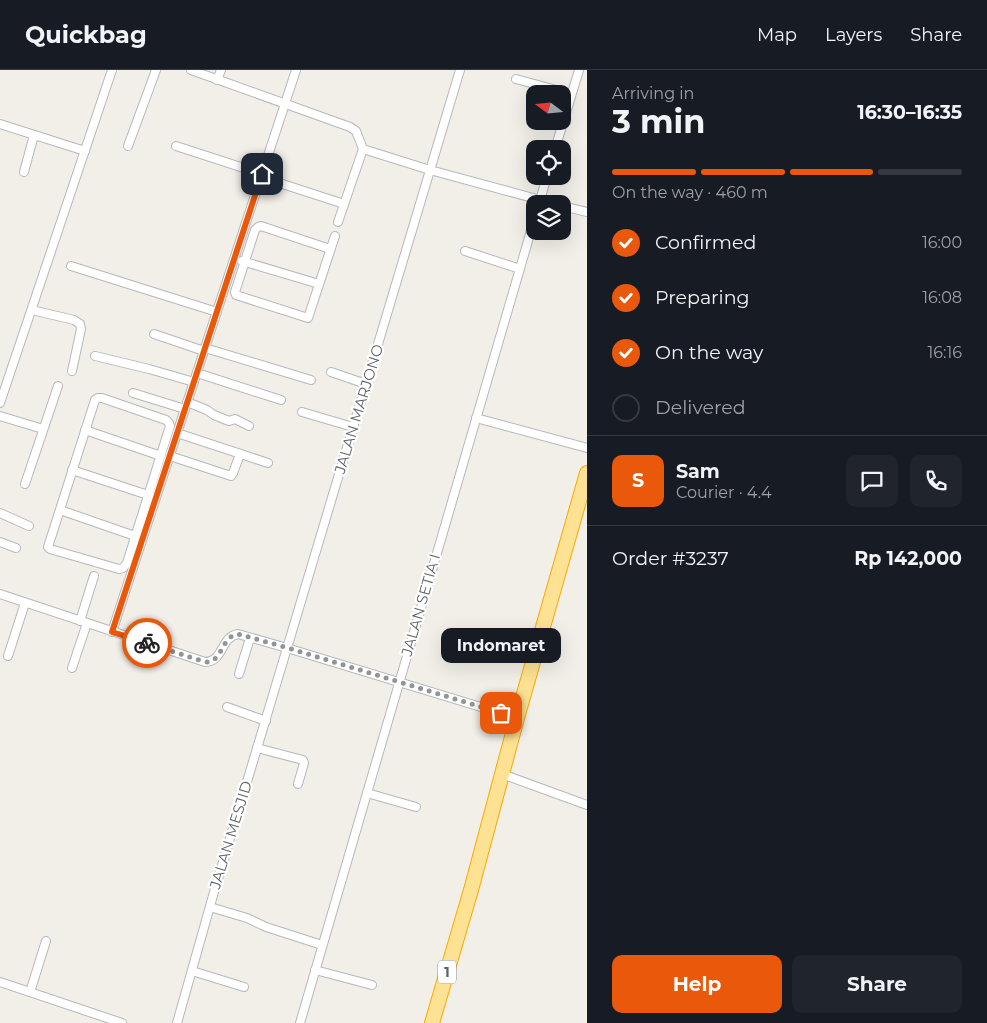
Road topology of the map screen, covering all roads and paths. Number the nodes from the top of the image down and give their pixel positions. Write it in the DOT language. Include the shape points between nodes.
graph roads {
  1 [pos="112,70"];
  2 [pos="156,70"];
  3 [pos="191,70"];
  4 [pos="220,70"];
  5 [pos="296,70"];
  6 [pos="460,70"];
  7 [pos="579,70"];
  8 [pos="516,79"];
  9 [pos="217,80"];
  10 [pos="538,85"];
  11 [pos="571,94"];
  12 [pos="285,104"];
  13 [pos="0,124"];
  14 [pos="34,135"];
  15 [pos="128,146"];
  16 [pos="176,146"];
  17 [pos="363,149"];
  18 [pos="85,151"];
  19 [pos="430,170"];
  20 [pos="24,172"];
  21 [pos="262,176"];
  22 [pos="526,198"];
  23 [pos="344,204"];
  24 [pos="571,208"];
  25 [pos="587,212"];
  26 [pos="338,222"];
  27 [pos="335,236"];
  28 [pos="528,240"];
  29 [pos="330,249"];
  30 [pos="465,251"];
  31 [pos="235,258"];
  32 [pos="245,262"];
  33 [pos="71,266"];
  34 [pos="520,269"];
  35 [pos="319,284"];
  36 [pos="32,310"];
  37 [pos="217,312"];
  38 [pos="154,334"];
  39 [pos="204,350"];
  40 [pos="96,356"];
  41 [pos="72,371"];
  42 [pos="331,372"];
  43 [pos="197,373"];
  44 [pos="311,380"];
  45 [pos="194,382"];
  46 [pos="366,384"];
  47 [pos="58,386"];
  48 [pos="133,394"];
  49 [pos="281,400"];
  50 [pos="0,403"];
  51 [pos="186,405"];
  52 [pos="302,412"];
  53 [pos="0,416"];
  54 [pos="476,418"];
  55 [pos="249,426"];
  56 [pos="353,428"];
  57 [pos="43,430"];
  58 [pos="85,430"];
  59 [pos="177,433"];
  60 [pos="587,448"];
  61 [pos="240,454"];
  62 [pos="160,456"];
  63 [pos="170,456"];
  64 [pos="268,463"];
  65 [pos="72,470"];
  66 [pos="587,473"];
  67 [pos="25,484"];
  68 [pos="152,496"];
  69 [pos="587,508"];
  70 [pos="60,510"];
  71 [pos="0,512"];
  72 [pos="29,526"];
  73 [pos="135,536"];
  74 [pos="0,542"];
  75 [pos="16,548"];
  76 [pos="94,576"];
  77 [pos="0,594"];
  78 [pos="25,603"];
  79 [pos="83,622"];
  80 [pos="112,632"];
  81 [pos="250,638"];
  82 [pos="288,648"];
  83 [pos="8,656"];
  84 [pos="72,668"];
  85 [pos="238,674"];
  86 [pos="399,682"];
  87 [pos="227,707"];
  88 [pos="518,718"];
  89 [pos="266,720"];
  90 [pos="257,748"];
  91 [pos="506,775"];
  92 [pos="298,784"];
  93 [pos="367,792"];
  94 [pos="587,805"];
  95 [pos="416,807"];
  96 [pos="210,907"];
  97 [pos="46,941"];
  98 [pos="322,945"];
  99 [pos="192,970"];
  100 [pos="315,970"];
  101 [pos="0,982"];
  102 [pos="372,985"];
  103 [pos="244,987"];
  104 [pos="30,992"];
  105 [pos="122,1023"];
  106 [pos="176,1023"];
  107 [pos="300,1023"];
  108 [pos="432,1023"];
  109 [pos="439,1023"];
  1 -- 18 [label="street"];
  2 -- 15 [label="street"];
  3 -- 9 [label="street"];
  4 -- 9 [label="street"];
  5 -- 12 [label="street"];
  6 -- 19 [label="street, JALAN MARJONO"];
  7 -- 11 [label="street"];
  8 -- 10 [label="street"];
  9 -- 12 [label="street"];
  12 -- 17 [label="street" via="350,127 356,131"];
  12 -- 21 [label="street"];
  13 -- 14 [label="street"];
  14 -- 18 [label="street"];
  14 -- 20 [label="street"];
  16 -- 21 [label="street"];
  17 -- 19 [label="street"];
  17 -- 23 [label="street"];
  18 -- 36 [label="street"];
  19 -- 22 [label="street"];
  19 -- 46 [label="street, JALAN MARJONO"];
  21 -- 23 [label="street"];
  21 -- 31 [label="street"];
  23 -- 26 [label="street"];
  24 -- 25 [label="street"];
  27 -- 29 [label="street"];
  28 -- 34 [label="street, JALAN SETIA I"];
  29 -- 32 [label="street" via="262,226 255,230"];
  29 -- 35 [label="street"];
  30 -- 34 [label="street"];
  31 -- 32 [label="street"];
  31 -- 37 [label="street"];
  32 -- 35 [label="street"];
  32 -- 35 [label="street" via="236,295 305,318 309,316"];
  33 -- 37 [label="street"];
  34 -- 54 [label="street, JALAN SETIA I"];
  36 -- 41 [label="street" via="80,324"];
  36 -- 50 [label="street"];
  37 -- 39 [label="street"];
  38 -- 39 [label="street"];
  39 -- 43 [label="street"];
  39 -- 44 [label="street"];
  40 -- 45 [label="street"];
  42 -- 46 [label="street"];
  43 -- 45 [label="street"];
  43 -- 49 [label="street"];
  45 -- 51 [label="street"];
  46 -- 56 [label="street, JALAN MARJONO"];
  47 -- 57 [label="street"];
  48 -- 51 [label="street"];
  51 -- 55 [label="street"];
  51 -- 59 [label="street"];
  52 -- 56 [label="street"];
  53 -- 57 [label="street"];
  54 -- 60 [label="street"];
  54 -- 86 [label="street, JALAN SETIA I"];
  56 -- 82 [label="street, JALAN MARJONO"];
  57 -- 67 [label="street"];
  58 -- 62 [label="street"];
  58 -- 62 [label="street" via="98,398 166,420 170,426"];
  58 -- 65 [label="street"];
  59 -- 61 [label="street"];
  59 -- 63 [label="street"];
  61 -- 63 [label="street" via="231,476"];
  61 -- 64 [label="street"];
  62 -- 68 [label="street"];
  63 -- 68 [label="street"];
  65 -- 68 [label="street"];
  65 -- 70 [label="street"];
  66 -- 88 [label="highway, 1"];
  68 -- 73 [label="street"];
  68 -- 80 [label="street"];
  69 -- 91 [label="highway, 1"];
  70 -- 73 [label="street"];
  70 -- 73 [label="street" via="48,546 50,549 119,569 127,563"];
  71 -- 72 [label="street"];
  74 -- 75 [label="street"];
  76 -- 79 [label="street"];
  77 -- 78 [label="street"];
  78 -- 79 [label="street"];
  78 -- 83 [label="street"];
  79 -- 80 [label="street"];
  79 -- 84 [label="street"];
  80 -- 81 [label="street" via="205,662 214,661 232,635"];
  81 -- 82 [label="street"];
  81 -- 85 [label="street"];
  82 -- 86 [label="street"];
  82 -- 89 [label="street, JALAN MESJID"];
  86 -- 88 [label="street"];
  86 -- 93 [label="street, JALAN SETIA I"];
  87 -- 89 [label="street"];
  88 -- 91 [label="highway, 1"];
  89 -- 90 [label="street, JALAN MESJID"];
  90 -- 92 [label="street" via="302,760"];
  90 -- 96 [label="street, JALAN MESJID"];
  91 -- 94 [label="street"];
  91 -- 108 [label="highway, 1"];
  91 -- 109 [label="highway, 1" via="474,911"];
  93 -- 95 [label="street"];
  93 -- 98 [label="street, JALAN SETIA I"];
  96 -- 98 [label="street"];
  96 -- 99 [label="street, JALAN MESJID"];
  97 -- 104 [label="street"];
  98 -- 100 [label="street, JALAN SETIA I"];
  99 -- 103 [label="street"];
  99 -- 106 [label="street, JALAN MESJID"];
  100 -- 102 [label="street"];
  100 -- 107 [label="street, JALAN SETIA I"];
  101 -- 104 [label="street"];
  104 -- 105 [label="street"];
}
